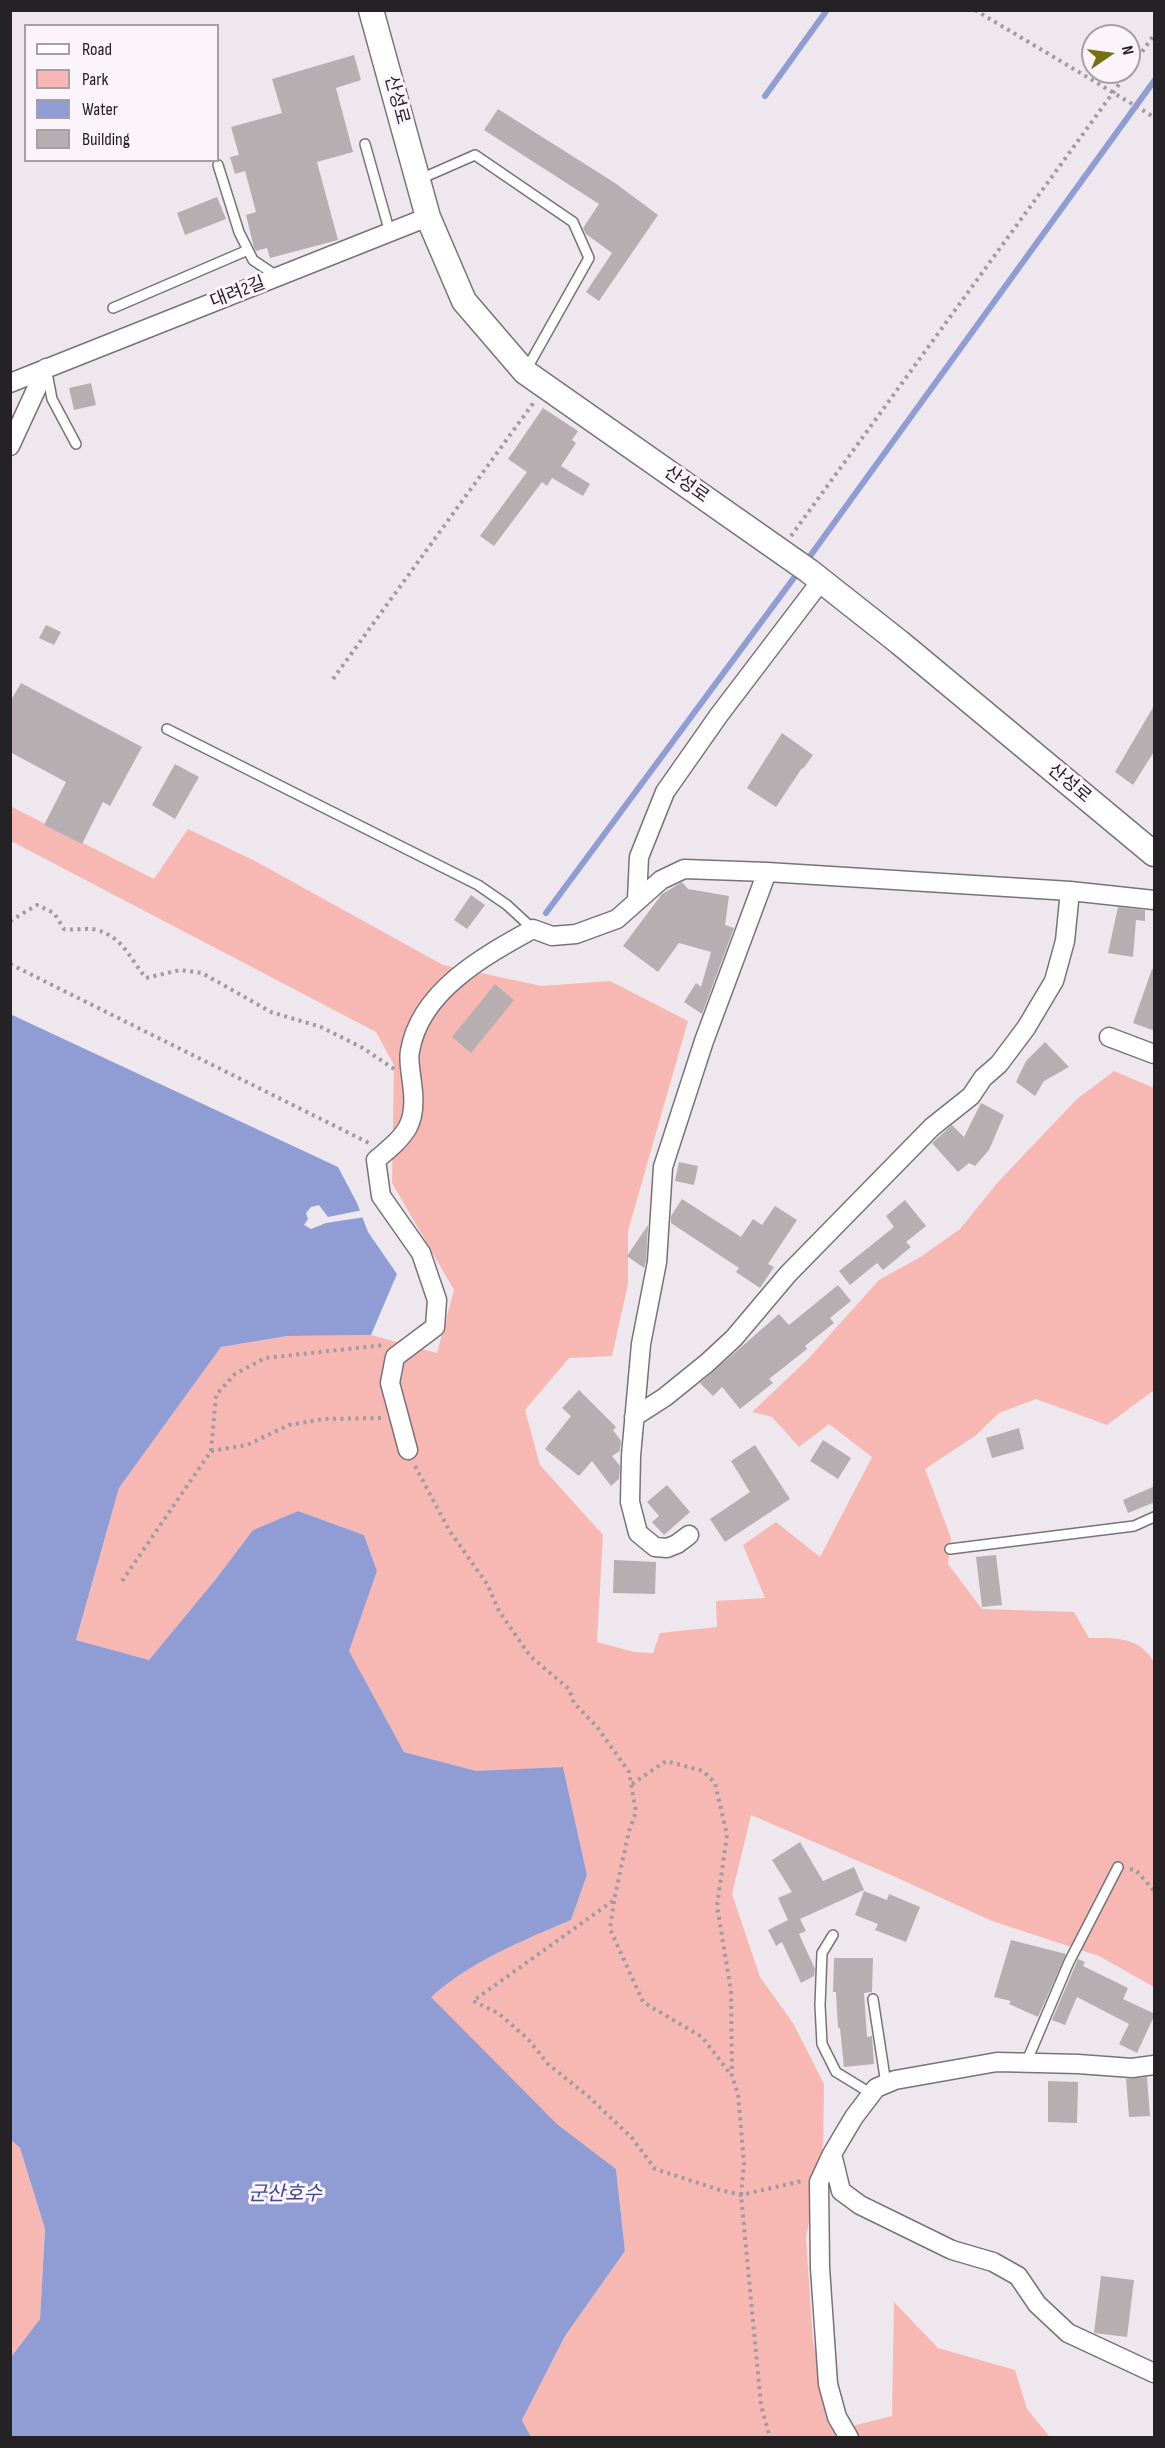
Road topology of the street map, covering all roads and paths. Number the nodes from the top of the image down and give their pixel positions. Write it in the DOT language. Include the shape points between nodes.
graph roads {
  1 [pos="371,10"];
  2 [pos="975,10"];
  3 [pos="1155,35"];
  4 [pos="1141,54"];
  5 [pos="1119,84"];
  6 [pos="1113,92"];
  7 [pos="1155,117"];
  8 [pos="364,144"];
  9 [pos="218,165"];
  10 [pos="418,180"];
  11 [pos="429,217"];
  12 [pos="390,233"];
  13 [pos="248,250"];
  14 [pos="278,277"];
  15 [pos="113,308"];
  16 [pos="46,368"];
  17 [pos="525,372"];
  18 [pos="11,381"];
  19 [pos="545,386"];
  20 [pos="76,444"];
  21 [pos="10,446"];
  22 [pos="780,551"];
  23 [pos="815,576"];
  24 [pos="333,679"];
  25 [pos="168,729"];
  26 [pos="1155,854"];
  27 [pos="767,872"];
  28 [pos="1070,891"];
  29 [pos="637,898"];
  30 [pos="1155,900"];
  31 [pos="10,921"];
  32 [pos="533,929"];
  33 [pos="10,964"];
  34 [pos="1109,1037"];
  35 [pos="1155,1054"];
  36 [pos="411,1073"];
  37 [pos="386,1152"];
  38 [pos="391,1344"];
  39 [pos="633,1417"];
  40 [pos="408,1450"];
  41 [pos="211,1451"];
  42 [pos="1155,1517"];
  43 [pos="688,1534"];
  44 [pos="950,1549"];
  45 [pos="122,1581"];
  46 [pos="632,1784"];
  47 [pos="1118,1867"];
  48 [pos="1155,1891"];
  49 [pos="614,1900"];
  50 [pos="833,1935"];
  51 [pos="873,1999"];
  52 [pos="1026,2063"];
  53 [pos="1155,2065"];
  54 [pos="732,2076"];
  55 [pos="879,2089"];
  56 [pos="832,2154"];
  57 [pos="822,2172"];
  58 [pos="741,2195"];
  59 [pos="1155,2373"];
  60 [pos="770,2438"];
  61 [pos="849,2438"];
  1 -- 10 [label="street, 산성로"];
  2 -- 6 [label="path"];
  3 -- 4 [label="path"];
  5 -- 6 [label="path"];
  6 -- 7 [label="path"];
  6 -- 22 [label="path"];
  8 -- 12 [label="lane"];
  9 -- 13 [label="lane"];
  10 -- 11 [label="street, 산성로"];
  10 -- 17 [label="lane" via="475,155 573,222 589,258"];
  11 -- 12 [label="street, 대려2길"];
  11 -- 17 [label="street, 산성로" via="464,301"];
  12 -- 14 [label="street, 대려2길"];
  13 -- 14 [label="lane" via="253,260"];
  13 -- 15 [label="lane"];
  14 -- 16 [label="street, 대려2길"];
  16 -- 18 [label="street, 대려2길"];
  16 -- 20 [label="lane" via="52,399"];
  16 -- 21 [label="street"];
  17 -- 19 [label="street, 산성로"];
  19 -- 22 [label="street, 산성로"];
  19 -- 24 [label="path"];
  22 -- 23 [label="street, 산성로"];
  23 -- 26 [label="street, 산성로"];
  23 -- 29 [label="street" via="665,792 639,857"];
  25 -- 32 [label="lane" via="478,885"];
  27 -- 28 [label="street"];
  27 -- 29 [label="street" via="684,869"];
  27 -- 39 [label="street" via="704,1041 663,1167 657,1262 641,1344"];
  28 -- 30 [label="street"];
  28 -- 39 [label="street" via="1065,941 1054,981 999,1064 788,1274 734,1338 707,1364"];
  29 -- 32 [label="street" via="616,919 576,934 552,936"];
  31 -- 36 [label="path" via="38,905 54,913 64,929 95,929 116,938 146,978 180,970 202,973 271,1011 363,1048 398,1072"];
  32 -- 36 [label="street" via="490,953 431,1003 409,1052"];
  33 -- 37 [label="path"];
  34 -- 35 [label="street"];
  36 -- 37 [label="street" via="413,1119 400,1140"];
  37 -- 40 [label="street" via="376,1160 381,1196 421,1253 437,1300 435,1327 395,1357 390,1383"];
  38 -- 41 [label="path" via="265,1358 235,1374 216,1395"];
  39 -- 43 [label="street" via="630,1502 638,1533 655,1547 667,1548"];
  40 -- 41 [label="path" via="382,1418 324,1419 289,1425 247,1445"];
  40 -- 46 [label="path" via="448,1530 488,1584 499,1611 530,1656 569,1689 574,1703 597,1727 629,1772"];
  41 -- 45 [label="path"];
  42 -- 44 [label="lane" via="1134,1526"];
  46 -- 49 [label="path" via="636,1812"];
  46 -- 54 [label="path" via="666,1761 703,1771 715,1783 727,1835 717,1906 731,1991"];
  47 -- 48 [label="path" via="1136,1870"];
  47 -- 52 [label="lane" via="1069,1962"];
  49 -- 54 [label="path" via="610,1929 642,2002 702,2037"];
  49 -- 58 [label="path" via="473,2001 498,2013 528,2039 548,2064 590,2097 632,2138 655,2169"];
  50 -- 55 [label="lane" via="822,1953 822,2044 836,2072"];
  51 -- 55 [label="lane"];
  52 -- 53 [label="street" via="1132,2068"];
  52 -- 55 [label="street" via="997,2062 895,2080"];
  54 -- 58 [label="path" via="742,2134"];
  55 -- 56 [label="street" via="854,2117"];
  56 -- 57 [label="street"];
  56 -- 59 [label="street" via="841,2191 860,2205 952,2250 993,2262 1018,2276 1037,2304 1068,2333"];
  57 -- 58 [label="path" via="809,2179"];
  57 -- 61 [label="street" via="820,2268 828,2384 837,2417"];
  58 -- 60 [label="path" via="761,2405"];
}
